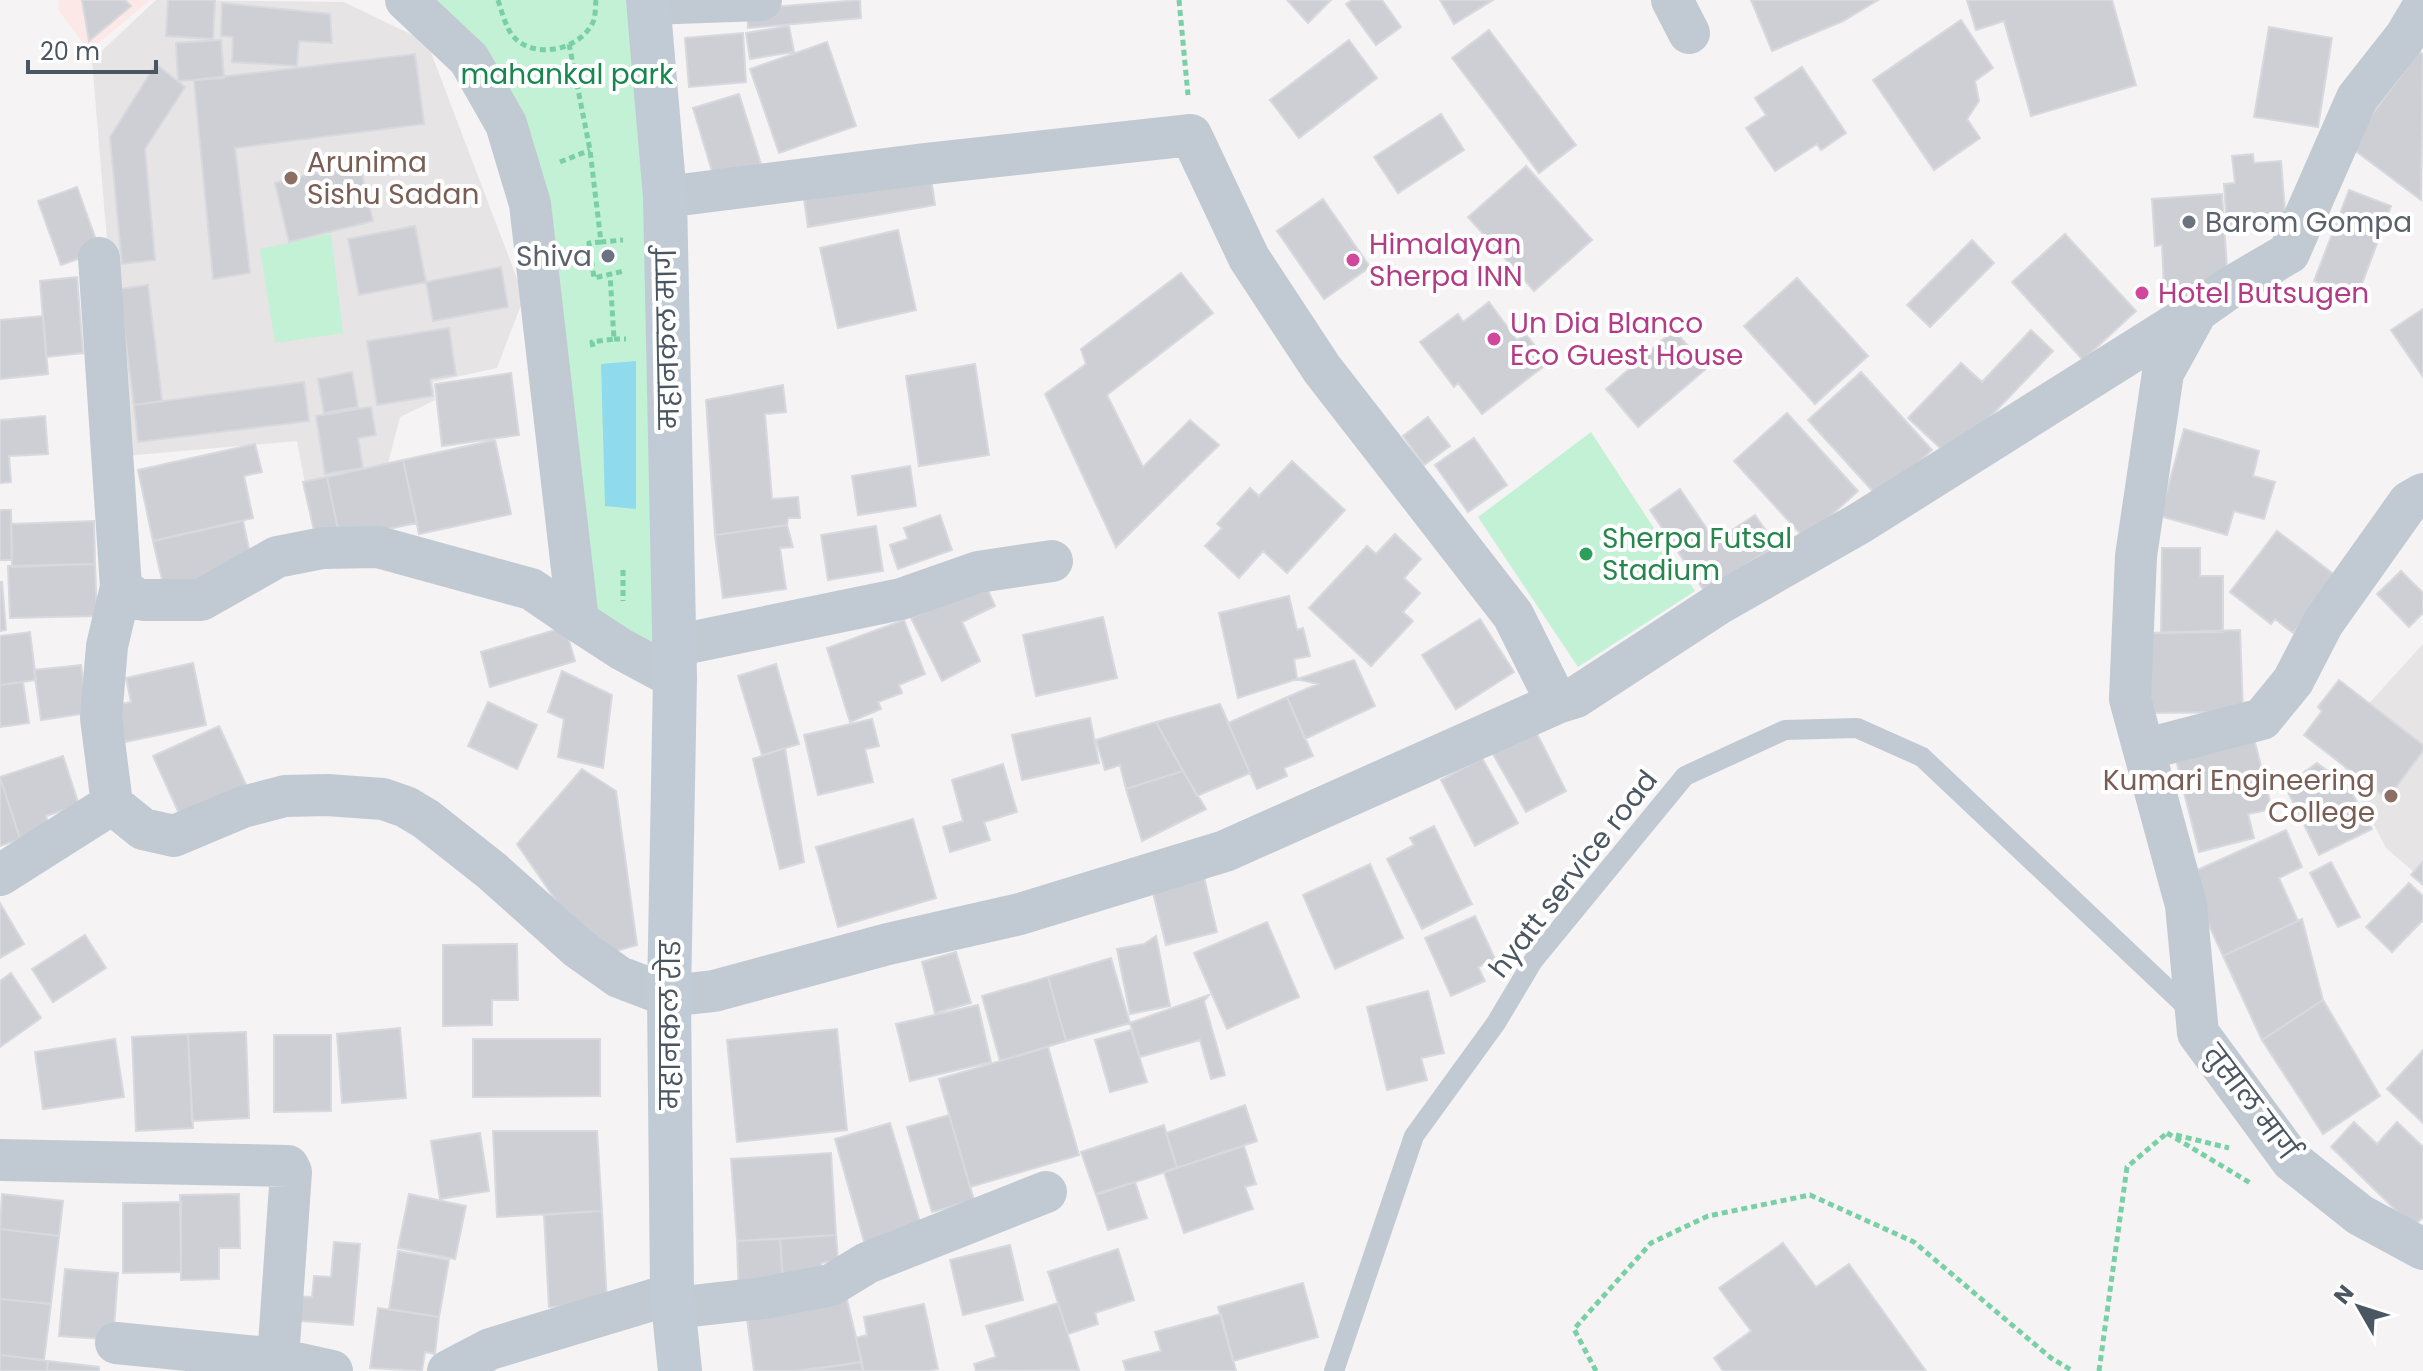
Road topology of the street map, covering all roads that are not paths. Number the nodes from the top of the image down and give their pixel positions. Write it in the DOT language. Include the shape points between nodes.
graph roads {
  1 [pos="406,0"];
  2 [pos="761,0"];
  3 [pos="648,2"];
  4 [pos="2423,7"];
  5 [pos="665,197"];
  6 [pos="99,258"];
  7 [pos="2197,311"];
  8 [pos="2423,494"];
  9 [pos="1052,561"];
  10 [pos="121,587"];
  11 [pos="578,621"];
  12 [pos="674,662"];
  13 [pos="1557,703"];
  14 [pos="2146,749"];
  15 [pos="112,804"];
  16 [pos="0,875"];
  17 [pos="669,996"];
  18 [pos="2198,1033"];
  19 [pos="0,1160"];
  20 [pos="1046,1192"];
  21 [pos="2423,1249"];
  22 [pos="673,1301"];
  23 [pos="116,1343"];
  24 [pos="250,1361"];
  25 [pos="332,1371"];
  26 [pos="448,1371"];
  27 [pos="680,1371"];
  28 [pos="1334,1371"];
  1 -- 11 [label="street" via="469,59 506,124 530,204"];
  2 -- 3 [label="street"];
  3 -- 5 [label="main road, महानकल मार्ग"];
  4 -- 7 [label="street" via="2357,98 2289,253"];
  5 -- 12 [label="main road, महानकल मार्ग"];
  5 -- 13 [label="street" via="1191,135 1249,258 1322,369 1513,615"];
  6 -- 10 [label="street"];
  7 -- 13 [label="street" via="1576,697"];
  7 -- 14 [label="street" via="2163,373 2136,556 2130,699"];
  8 -- 14 [label="street" via="2409,502 2391,526 2323,623 2293,681 2262,719"];
  9 -- 12 [label="street" via="978,572 901,599"];
  10 -- 11 [label="street" via="144,600 201,600 277,557 323,548 378,547 531,589"];
  10 -- 15 [label="street" via="107,646 101,718"];
  11 -- 12 [label="street" via="621,649"];
  12 -- 17 [label="main road, महानकल रोड"];
  13 -- 17 [label="street" via="1225,851 1020,914 714,991"];
  14 -- 18 [label="street" via="2186,905"];
  15 -- 16 [label="street"];
  15 -- 17 [label="street" via="143,829 174,836 285,796 383,799 426,819 619,977"];
  17 -- 22 [label="main road, महानकल रोड"];
  18 -- 21 [label="street, तुसाल मार्ग" via="2292,1161 2360,1215"];
  18 -- 28 [label="lane, hyatt service road" via="2194,1014 1922,757 1857,728 1785,730 1685,776 1533,961 1496,1023 1414,1136"];
  19 -- 24 [label="street" via="288,1166 291,1172"];
  20 -- 22 [label="street" via="867,1263 831,1285 763,1298"];
  22 -- 26 [label="street" via="490,1349"];
  22 -- 27 [label="main road, महानकल रोड"];
  23 -- 24 [label="street"];
  24 -- 25 [label="street"];
}
